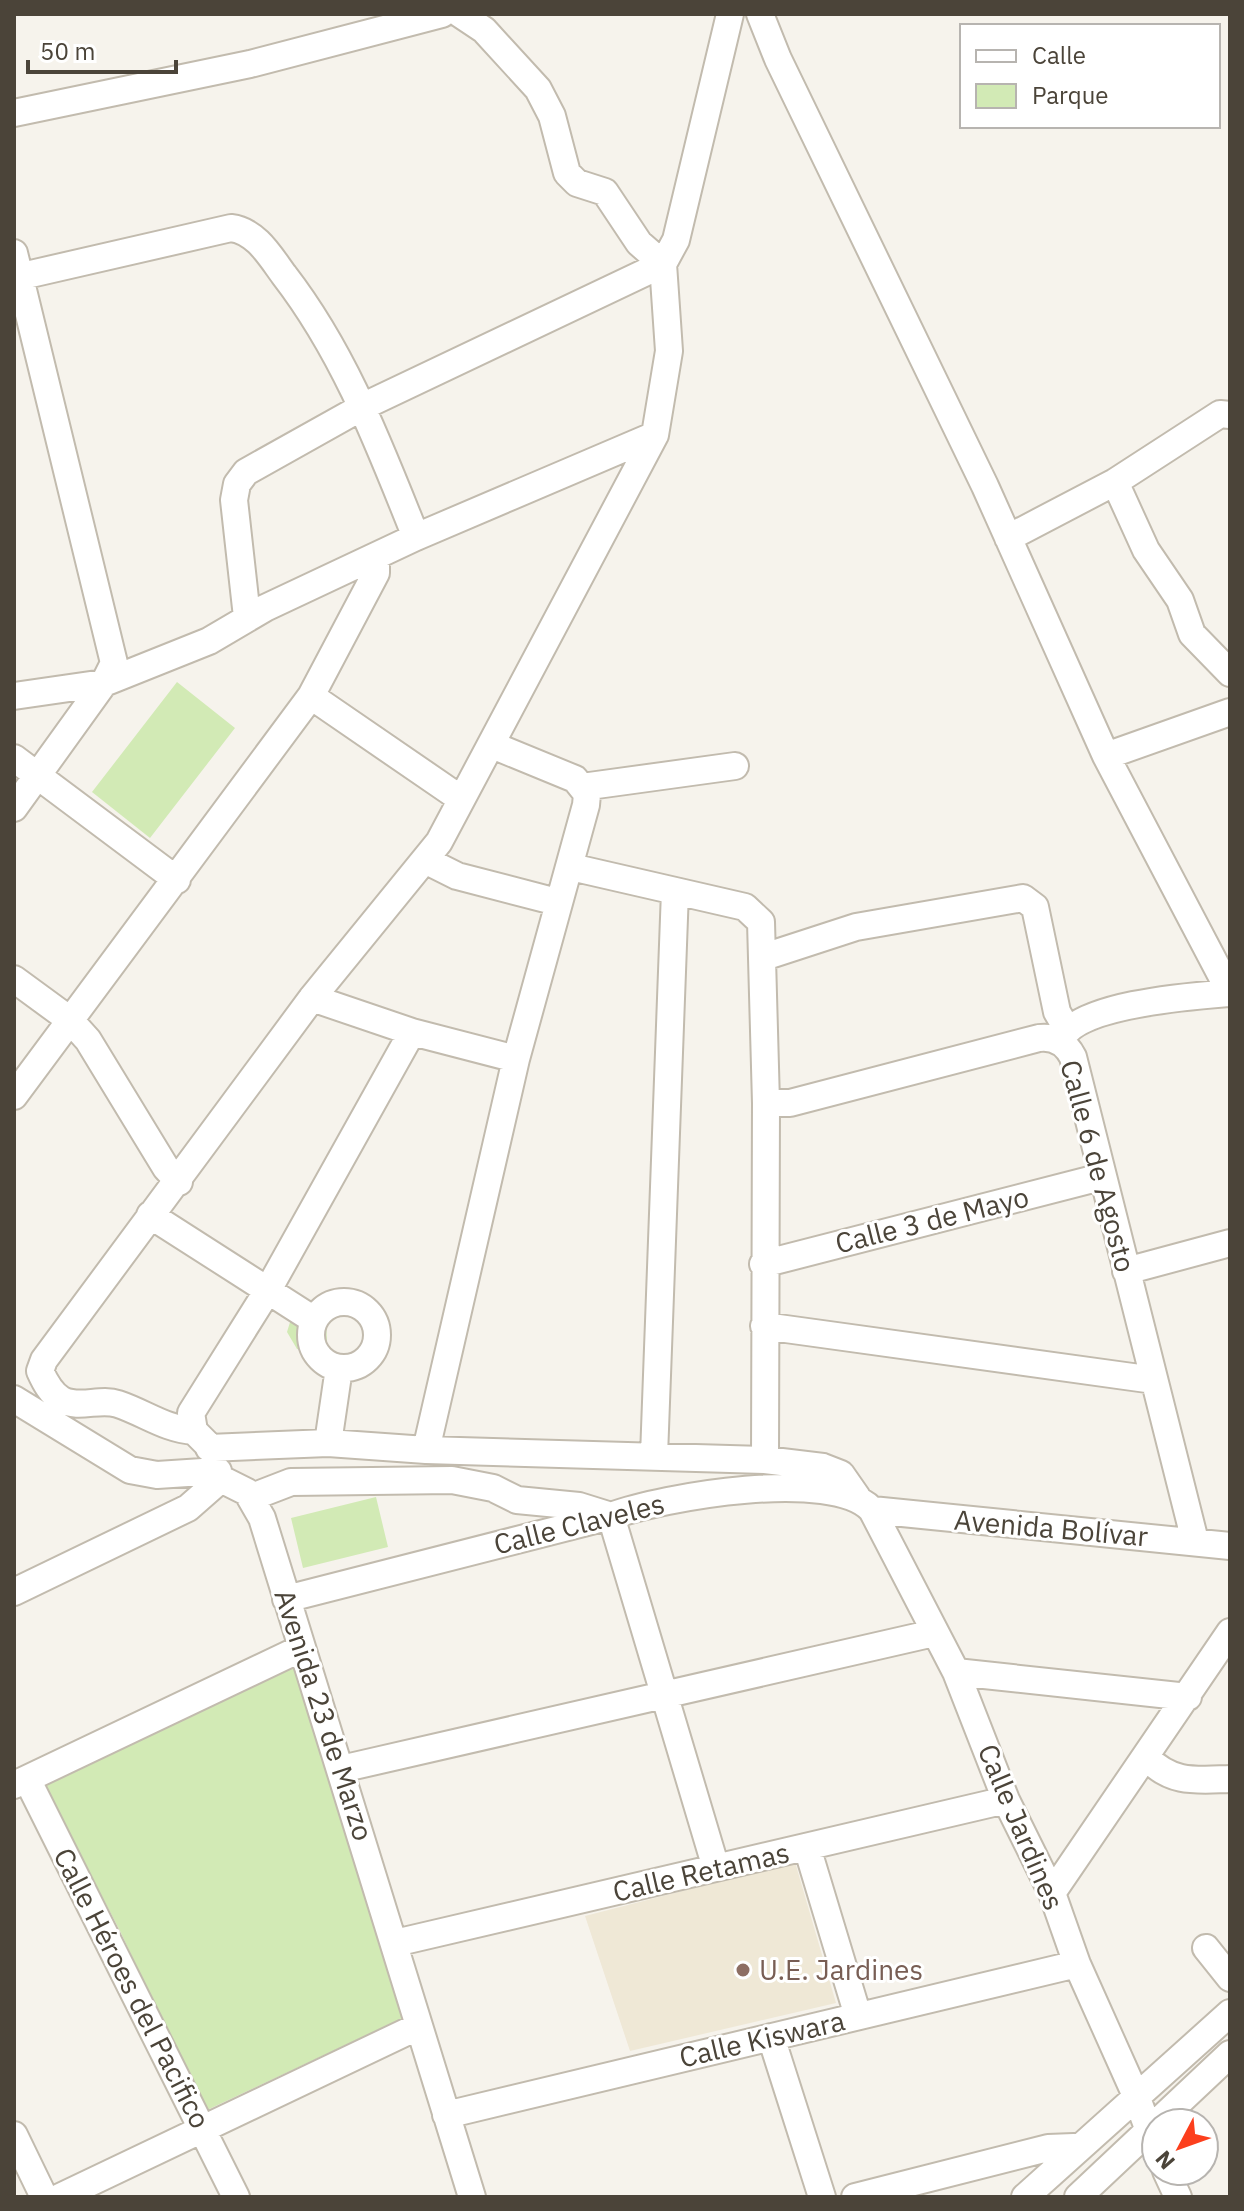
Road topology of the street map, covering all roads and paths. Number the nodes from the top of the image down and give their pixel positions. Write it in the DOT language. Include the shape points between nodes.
graph roads {
  1 [pos="442,14"];
  2 [pos="460,14"];
  3 [pos="730,14"];
  4 [pos="760,14"];
  5 [pos="14,113"];
  6 [pos="18,264"];
  7 [pos="663,264"];
  8 [pos="364,406"];
  9 [pos="1230,415"];
  10 [pos="655,435"];
  11 [pos="1115,482"];
  12 [pos="416,537"];
  13 [pos="1008,538"];
  14 [pos="376,557"];
  15 [pos="247,617"];
  16 [pos="1230,673"];
  17 [pos="104,683"];
  18 [pos="14,696"];
  19 [pos="311,696"];
  20 [pos="1230,712"];
  21 [pos="492,745"];
  22 [pos="1106,756"];
  23 [pos="14,758"];
  24 [pos="735,766"];
  25 [pos="39,774"];
  26 [pos="582,787"];
  27 [pos="461,799"];
  28 [pos="14,808"];
  29 [pos="425,860"];
  30 [pos="571,867"];
  31 [pos="177,880"];
  32 [pos="675,891"];
  33 [pos="557,902"];
  34 [pos="764,957"];
  35 [pos="14,979"];
  36 [pos="1230,992"];
  37 [pos="312,998"];
  38 [pos="70,1020"];
  39 [pos="412,1032"];
  40 [pos="1063,1035"];
  41 [pos="516,1059"];
  42 [pos="14,1096"];
  43 [pos="766,1103"];
  44 [pos="1101,1177"];
  45 [pos="179,1182"];
  46 [pos="150,1215"];
  47 [pos="1230,1243"];
  48 [pos="763,1264"];
  49 [pos="1126,1271"];
  50 [pos="268,1290"];
  51 [pos="314,1320"];
  52 [pos="764,1326"];
  53 [pos="339,1368"];
  54 [pos="1154,1380"];
  55 [pos="14,1399"];
  56 [pos="328,1443"];
  57 [pos="426,1450"];
  58 [pos="500,1450"];
  59 [pos="654,1456"];
  60 [pos="211,1457"];
  61 [pos="765,1460"];
  62 [pos="493,1488"];
  63 [pos="252,1497"];
  64 [pos="864,1504"];
  65 [pos="611,1516"];
  66 [pos="1195,1541"];
  67 [pos="1230,1546"];
  68 [pos="14,1592"];
  69 [pos="286,1599"];
  70 [pos="1230,1632"];
  71 [pos="934,1633"];
  72 [pos="302,1648"];
  73 [pos="956,1672"];
  74 [pos="662,1696"];
  75 [pos="1188,1697"];
  76 [pos="1147,1758"];
  77 [pos="341,1769"];
  78 [pos="1230,1779"];
  79 [pos="20,1782"];
  80 [pos="1006,1800"];
  81 [pos="807,1847"];
  82 [pos="716,1868"];
  83 [pos="1052,1893"];
  84 [pos="395,1943"];
  85 [pos="1206,1948"];
  86 [pos="1077,1964"];
  87 [pos="1230,1978"];
  88 [pos="1230,2013"];
  89 [pos="858,2016"];
  90 [pos="419,2026"];
  91 [pos="771,2037"];
  92 [pos="1230,2054"];
  93 [pos="1137,2098"];
  94 [pos="1140,2107"];
  95 [pos="1182,2107"];
  96 [pos="446,2115"];
  97 [pos="203,2129"];
  98 [pos="14,2135"];
  99 [pos="1140,2149"];
  100 [pos="1077,2150"];
  101 [pos="44,2197"];
  102 [pos="60,2197"];
  103 [pos="236,2197"];
  104 [pos="472,2197"];
  105 [pos="822,2197"];
  106 [pos="855,2197"];
  107 [pos="1025,2197"];
  108 [pos="1078,2197"];
  1 -- 5 [label="street" via="250,64"];
  2 -- 7 [label="street" via="484,30 538,89 552,116 567,173 577,183 605,192 639,243"];
  3 -- 7 [label="street" via="676,240"];
  4 -- 13 [label="street"];
  6 -- 8 [label="street" via="243,229 317,318"];
  6 -- 17 [label="street" via="109,632 114,663"];
  7 -- 8 [label="street"];
  7 -- 10 [label="street" via="669,351"];
  8 -- 12 [label="street"];
  8 -- 15 [label="street" via="272,456 237,484 234,500"];
  9 -- 11 [label="street" via="1220,414"];
  10 -- 12 [label="street"];
  10 -- 21 [label="street"];
  11 -- 13 [label="street"];
  11 -- 16 [label="street" via="1146,550 1180,600 1192,634"];
  12 -- 14 [label="street"];
  13 -- 22 [label="street"];
  14 -- 15 [label="street"];
  14 -- 19 [label="street" via="376,573"];
  15 -- 17 [label="street" via="209,641"];
  17 -- 18 [label="street"];
  17 -- 25 [label="street"];
  19 -- 27 [label="street"];
  19 -- 31 [label="street"];
  20 -- 22 [label="street"];
  21 -- 26 [label="street" via="575,779"];
  21 -- 27 [label="street"];
  22 -- 36 [label="street"];
  23 -- 25 [label="street"];
  24 -- 26 [label="street"];
  25 -- 28 [label="street"];
  25 -- 31 [label="street"];
  26 -- 30 [label="street" via="586,805"];
  27 -- 29 [label="street"];
  29 -- 33 [label="street" via="457,876"];
  29 -- 37 [label="street"];
  30 -- 32 [label="street"];
  30 -- 33 [label="street"];
  31 -- 38 [label="street"];
  32 -- 34 [label="street" via="752,910 761,922"];
  32 -- 59 [label="street"];
  33 -- 41 [label="street"];
  34 -- 40 [label="street" via="856,927 1023,898 1035,907"];
  34 -- 43 [label="street"];
  35 -- 38 [label="street"];
  36 -- 40 [label="street" via="1151,999"];
  37 -- 39 [label="street"];
  37 -- 45 [label="street"];
  38 -- 42 [label="street"];
  38 -- 45 [label="street"];
  39 -- 41 [label="street"];
  39 -- 50 [label="street"];
  40 -- 43 [label="street, Calle 6 de Agosto" via="790,1103"];
  40 -- 44 [label="street, Calle 6 de Agosto"];
  41 -- 57 [label="street"];
  43 -- 48 [label="street"];
  44 -- 48 [label="street, Calle 3 de Mayo"];
  44 -- 49 [label="street, Calle 6 de Agosto"];
  45 -- 46 [label="street"];
  46 -- 50 [label="street"];
  46 -- 60 [label="street" via="40,1371 61,1400 117,1403 173,1429"];
  47 -- 49 [label="street"];
  48 -- 52 [label="street"];
  49 -- 54 [label="street, Calle 6 de Agosto"];
  50 -- 51 [label="street"];
  50 -- 60 [label="street" via="191,1413"];
  51 -- 53 [label="street" via="315,1350"];
  51 -- 53 [label="street" via="329,1305 351,1302 376,1324 370,1356"];
  52 -- 54 [label="street"];
  52 -- 61 [label="street"];
  53 -- 56 [label="street"];
  54 -- 66 [label="street, Calle 6 de Agosto"];
  55 -- 60 [label="street, Calle Jardines" via="130,1470 157,1475"];
  56 -- 57 [label="street, Calle Jardines"];
  56 -- 60 [label="street, Calle Jardines"];
  57 -- 58 [label="street, Calle Jardines"];
  58 -- 59 [label="street, Calle Jardines"];
  58 -- 62 [label="street"];
  59 -- 61 [label="street, Calle Jardines"];
  60 -- 63 [label="street"];
  60 -- 68 [label="street" via="188,1508"];
  61 -- 64 [label="street, Calle Jardines" via="841,1474"];
  62 -- 63 [label="street" via="452,1480 291,1482"];
  62 -- 65 [label="street" via="517,1500 579,1506"];
  63 -- 69 [label="street, Avenida 23 de Marzo"];
  64 -- 65 [label="street, Calle Claveles" via="824,1490 738,1491 641,1505"];
  64 -- 66 [label="street, Avenida Bolívar"];
  64 -- 71 [label="street, Calle Jardines"];
  65 -- 69 [label="street, Calle Claveles"];
  65 -- 74 [label="street"];
  66 -- 67 [label="street, Avenida Bolívar"];
  69 -- 72 [label="street, Avenida 23 de Marzo"];
  70 -- 75 [label="street"];
  71 -- 73 [label="street, Calle Jardines"];
  71 -- 74 [label="street"];
  72 -- 77 [label="street, Avenida 23 de Marzo"];
  72 -- 79 [label="street"];
  73 -- 75 [label="street"];
  73 -- 80 [label="street, Calle Jardines"];
  74 -- 77 [label="street"];
  74 -- 82 [label="street"];
  75 -- 76 [label="street"];
  76 -- 78 [label="street" via="1159,1771 1182,1781"];
  76 -- 83 [label="street"];
  77 -- 84 [label="street, Avenida 23 de Marzo"];
  79 -- 97 [label="street, Calle Héroes del Pacifico"];
  80 -- 81 [label="street, Calle Retamas"];
  80 -- 83 [label="street, Calle Jardines"];
  81 -- 82 [label="street, Calle Retamas"];
  81 -- 89 [label="street"];
  82 -- 84 [label="street, Calle Retamas"];
  83 -- 86 [label="street, Calle Jardines"];
  84 -- 90 [label="street, Avenida 23 de Marzo"];
  85 -- 87 [label="street"];
  86 -- 89 [label="street, Calle Kiswara"];
  86 -- 93 [label="street, Calle Jardines"];
  88 -- 93 [label="street"];
  89 -- 91 [label="street, Calle Kiswara"];
  90 -- 96 [label="street, Avenida 23 de Marzo"];
  90 -- 97 [label="street"];
  91 -- 96 [label="street, Calle Kiswara"];
  91 -- 105 [label="street"];
  92 -- 95 [label="street"];
  93 -- 94 [label="street, Calle Jardines"];
  93 -- 100 [label="street"];
  96 -- 104 [label="street, Avenida 23 de Marzo"];
  97 -- 102 [label="street"];
  97 -- 103 [label="street, Calle Héroes del Pacifico"];
  98 -- 101 [label="street"];
  99 -- 108 [label="street"];
  100 -- 106 [label="street" via="1048,2148"];
  100 -- 107 [label="street"];
}
